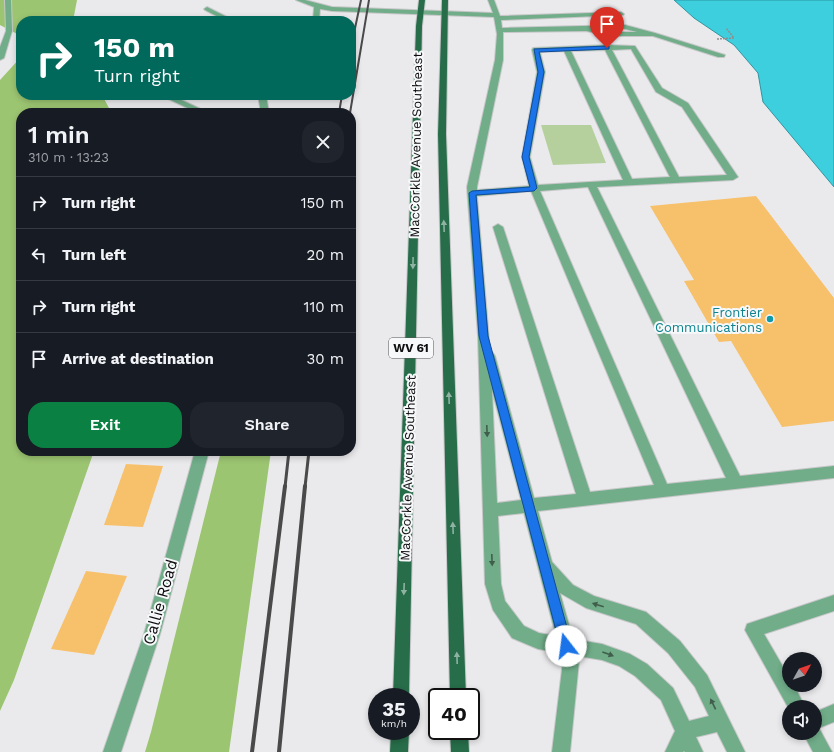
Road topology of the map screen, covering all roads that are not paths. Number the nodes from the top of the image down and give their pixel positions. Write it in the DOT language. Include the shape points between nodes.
graph roads {
  1 [pos="8,0"];
  2 [pos="299,0"];
  3 [pos="422,0"];
  4 [pos="445,0"];
  5 [pos="491,0"];
  6 [pos="317,6"];
  7 [pos="207,9"];
  8 [pos="421,12"];
  9 [pos="444,13"];
  10 [pos="621,14"];
  11 [pos="221,16"];
  12 [pos="316,16"];
  13 [pos="497,16"];
  14 [pos="499,30"];
  15 [pos="607,48"];
  16 [pos="567,49"];
  17 [pos="721,55"];
  18 [pos="0,58"];
  19 [pos="175,100"];
  20 [pos="194,108"];
  21 [pos="676,180"];
  22 [pos="629,182"];
  23 [pos="591,184"];
  24 [pos="534,188"];
  25 [pos="472,193"];
  26 [pos="498,227"];
  27 [pos="484,336"];
  28 [pos="201,456"];
  29 [pos="834,472"];
  30 [pos="736,483"];
  31 [pos="663,491"];
  32 [pos="585,500"];
  33 [pos="529,506"];
  34 [pos="490,510"];
  35 [pos="545,566"];
  36 [pos="834,603"];
  37 [pos="566,646"];
  38 [pos="401,688"];
  39 [pos="458,688"];
  40 [pos="793,700"];
  41 [pos="834,713"];
  42 [pos="822,718"];
  43 [pos="721,722"];
  44 [pos="685,732"];
  45 [pos="400,740"];
  46 [pos="459,740"];
  47 [pos="816,740"];
  48 [pos="112,752"];
  49 [pos="400,752"];
  50 [pos="460,752"];
  51 [pos="561,752"];
  52 [pos="674,752"];
  53 [pos="694,752"];
  54 [pos="736,752"];
  55 [pos="823,752"];
  1 -- 18 [label="street" via="9,31"];
  2 -- 6 [label="street"];
  3 -- 8 [label="main road, MacCorkle Avenue Southeast / WV 61"];
  4 -- 9 [label="main road, MacCorkle Avenue Southeast / WV 61"];
  5 -- 13 [label="street"];
  6 -- 8 [label="street" via="332,9"];
  6 -- 12 [label="street"];
  7 -- 11 [label="street"];
  8 -- 9 [label="street"];
  8 -- 38 [label="main road, MacCorkle Avenue Southeast / WV 61, one-way"];
  9 -- 13 [label="street"];
  39 -- 9 [label="main road, MacCorkle Avenue Southeast / WV 61, one-way" via="442,134"];
  10 -- 13 [label="street"];
  13 -- 14 [label="street"];
  14 -- 17 [label="street" via="586,30 612,34 653,34"];
  14 -- 25 [label="street" via="500,60"];
  15 -- 16 [label="street"];
  15 -- 21 [label="street"];
  15 -- 21 [label="street" via="633,46 659,90 685,104 733,177"];
  16 -- 22 [label="street"];
  16 -- 24 [label="street" via="536,50 541,72 526,157"];
  19 -- 20 [label="street"];
  21 -- 22 [label="street"];
  22 -- 23 [label="street"];
  23 -- 24 [label="street"];
  23 -- 30 [label="street"];
  24 -- 25 [label="street"];
  24 -- 31 [label="street"];
  25 -- 27 [label="street"];
  26 -- 32 [label="street"];
  27 -- 33 [label="street"];
  27 -- 34 [label="street, one-way"];
  28 -- 48 [label="street, Callie Road" via="152,634"];
  29 -- 30 [label="street"];
  30 -- 31 [label="street"];
  31 -- 32 [label="street"];
  32 -- 33 [label="street"];
  33 -- 34 [label="street"];
  33 -- 35 [label="street"];
  34 -- 37 [label="street, one-way" via="493,584 498,605 518,632 538,641"];
  35 -- 37 [label="street"];
  43 -- 35 [label="street, one-way" via="701,681 674,647 640,618 591,603 568,590"];
  36 -- 40 [label="street" via="753,630"];
  37 -- 44 [label="street, one-way" via="602,652 641,670 667,694"];
  37 -- 51 [label="street" via="571,662"];
  41 -- 42 [label="street"];
  43 -- 44 [label="street"];
  43 -- 54 [label="street"];
  44 -- 52 [label="street"];
  44 -- 53 [label="street"];
  45 -- 49 [label="main road"];
  46 -- 50 [label="main road"];
  47 -- 55 [label="street"];
}
